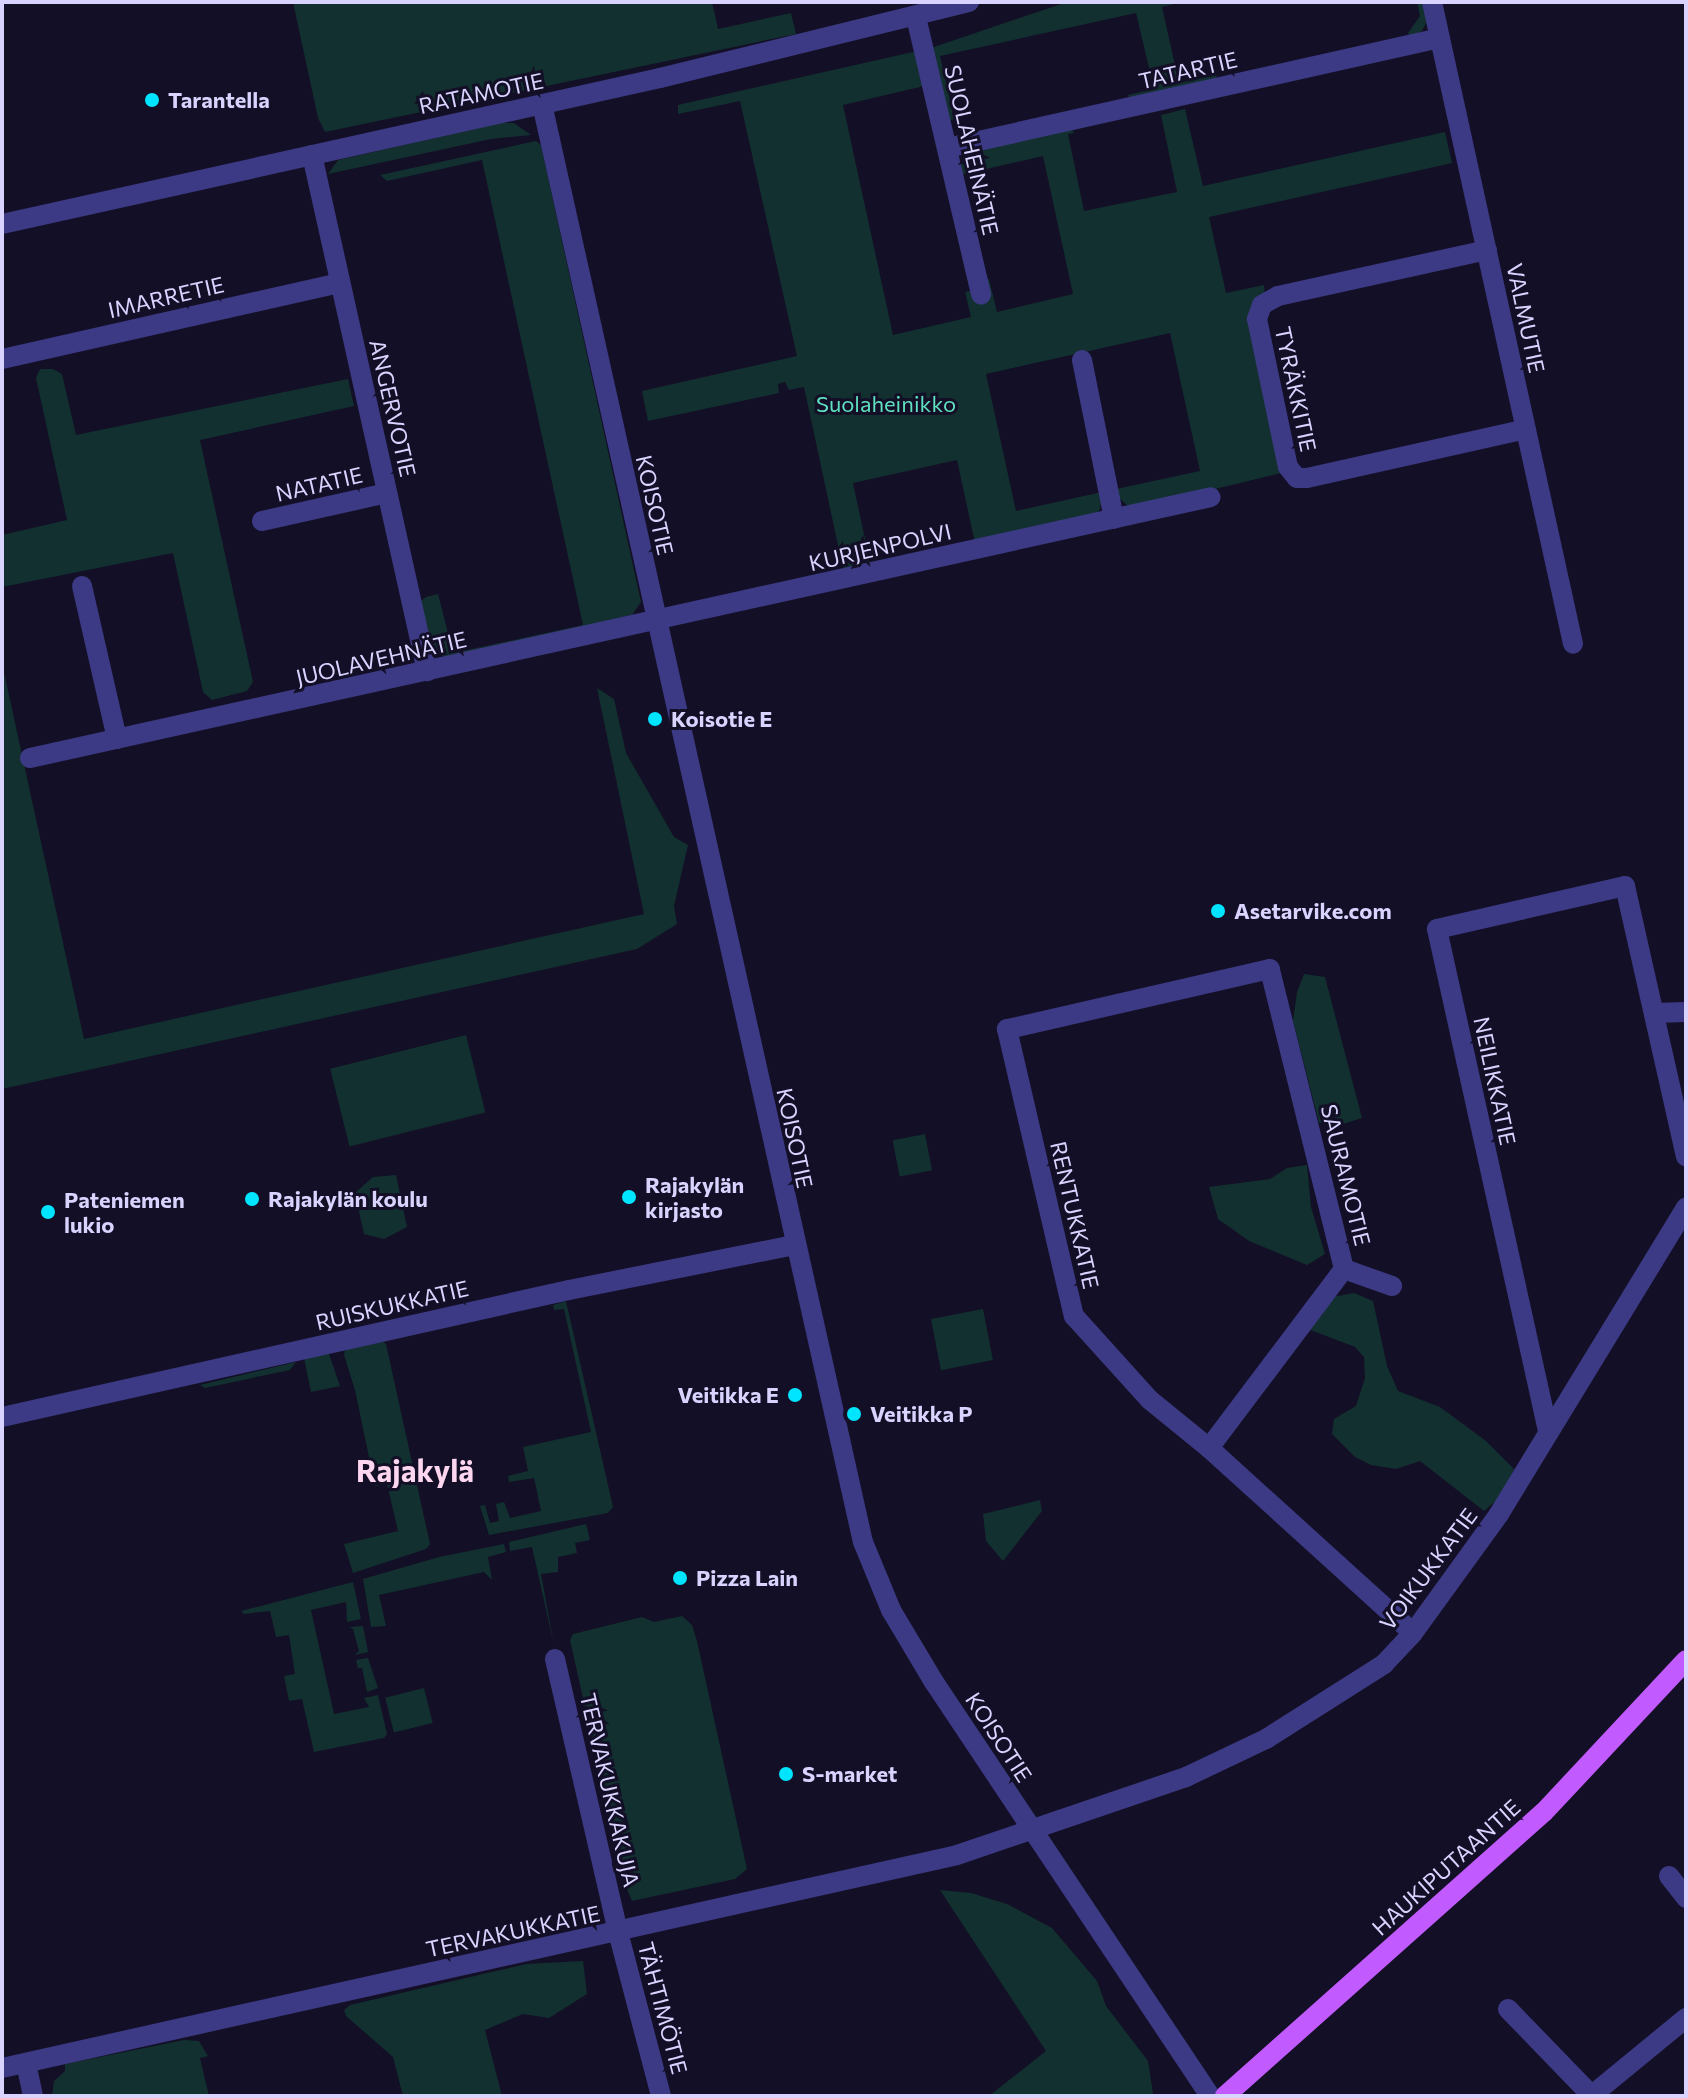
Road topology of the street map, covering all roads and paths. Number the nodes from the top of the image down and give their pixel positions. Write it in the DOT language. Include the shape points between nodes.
graph roads {
  1 [pos="969,2"];
  2 [pos="1432,2"];
  3 [pos="916,17"];
  4 [pos="1440,38"];
  5 [pos="542,104"];
  6 [pos="947,148"];
  7 [pos="312,155"];
  8 [pos="2,224"];
  9 [pos="1487,250"];
  10 [pos="340,283"];
  11 [pos="981,295"];
  12 [pos="2,359"];
  13 [pos="1082,360"];
  14 [pos="1526,429"];
  15 [pos="387,493"];
  16 [pos="1211,497"];
  17 [pos="1114,519"];
  18 [pos="262,521"];
  19 [pos="82,586"];
  20 [pos="657,622"];
  21 [pos="1573,644"];
  22 [pos="427,671"];
  23 [pos="117,739"];
  24 [pos="30,758"];
  25 [pos="1270,969"];
  26 [pos="1686,1012"];
  27 [pos="1654,1013"];
  28 [pos="1686,1156"];
  29 [pos="1686,1208"];
  30 [pos="794,1245"];
  31 [pos="1344,1269"];
  32 [pos="1392,1286"];
  33 [pos="2,1417"];
  34 [pos="1548,1431"];
  35 [pos="1209,1448"];
  36 [pos="1413,1633"];
  37 [pos="555,1659"];
  38 [pos="1686,1660"];
  39 [pos="1032,1830"];
  40 [pos="1669,1876"];
  41 [pos="1686,1898"];
  42 [pos="618,1932"];
  43 [pos="1508,2009"];
  44 [pos="1686,2018"];
  45 [pos="26,2063"];
  46 [pos="2,2068"];
  47 [pos="33,2096"];
  48 [pos="661,2096"];
  49 [pos="1210,2096"];
  50 [pos="1225,2096"];
  51 [pos="1591,2096"];
  1 -- 3 [label="street, RATAMOTIE"];
  2 -- 4 [label="street, VALMUTIE"];
  3 -- 5 [label="street, RATAMOTIE"];
  3 -- 6 [label="street, SUOLAHEINÄTIE"];
  4 -- 6 [label="street, TATARTIE"];
  4 -- 9 [label="street, VALMUTIE"];
  5 -- 7 [label="street, RATAMOTIE"];
  5 -- 20 [label="street, KOISOTIE"];
  6 -- 11 [label="street, SUOLAHEINÄTIE"];
  7 -- 8 [label="street, RATAMOTIE"];
  7 -- 10 [label="street, ANGERVOTIE"];
  9 -- 14 [label="street, VALMUTIE"];
  9 -- 14 [label="street, TYRÄKKITIE" via="1278,296 1262,305 1257,319 1288,467 1297,478 1307,478"];
  10 -- 12 [label="street, IMARRETIE"];
  10 -- 15 [label="street, ANGERVOTIE"];
  13 -- 17 [label="street"];
  14 -- 21 [label="street, VALMUTIE"];
  15 -- 18 [label="street, NATATIE"];
  15 -- 22 [label="street, ANGERVOTIE"];
  16 -- 17 [label="street, KURJENPOLVI"];
  17 -- 20 [label="street, KURJENPOLVI"];
  19 -- 23 [label="street"];
  20 -- 22 [label="street, JUOLAVEHNÄTIE"];
  20 -- 30 [label="street, KOISOTIE"];
  22 -- 23 [label="street, JUOLAVEHNÄTIE"];
  23 -- 24 [label="street, JUOLAVEHNÄTIE"];
  25 -- 31 [label="street, SAURAMOTIE"];
  25 -- 35 [label="street, RENTUKKATIE" via="1007,1029 1074,1316 1150,1400"];
  26 -- 27 [label="street"];
  27 -- 28 [label="street"];
  27 -- 34 [label="street, NEILIKKATIE" via="1625,886 1437,929"];
  29 -- 34 [label="street, VOIKUKKATIE"];
  30 -- 33 [label="street, RUISKUKKATIE"];
  30 -- 39 [label="street, KOISOTIE" via="855,1513 875,1573 934,1682"];
  31 -- 32 [label="street"];
  31 -- 35 [label="street, SAURAMOTIE"];
  34 -- 36 [label="street, VOIKUKKATIE" via="1499,1514"];
  35 -- 36 [label="street, RENTUKKATIE"];
  36 -- 39 [label="street, VOIKUKKATIE" via="1384,1664 1266,1739 1186,1777"];
  37 -- 42 [label="street, TERVAKUKKAKUJA"];
  38 -- 50 [label="main road, HAUKIPUTAANTIE" via="1544,1812"];
  39 -- 42 [label="street, TERVAKUKKATIE" via="957,1855"];
  39 -- 49 [label="street, KOISOTIE"];
  40 -- 41 [label="street"];
  42 -- 45 [label="street, TERVAKUKKATIE"];
  42 -- 48 [label="street, TÄHTIMÖTIE"];
  43 -- 51 [label="street"];
  44 -- 51 [label="street"];
  45 -- 46 [label="street, TERVAKUKKATIE"];
  45 -- 47 [label="street"];
}
